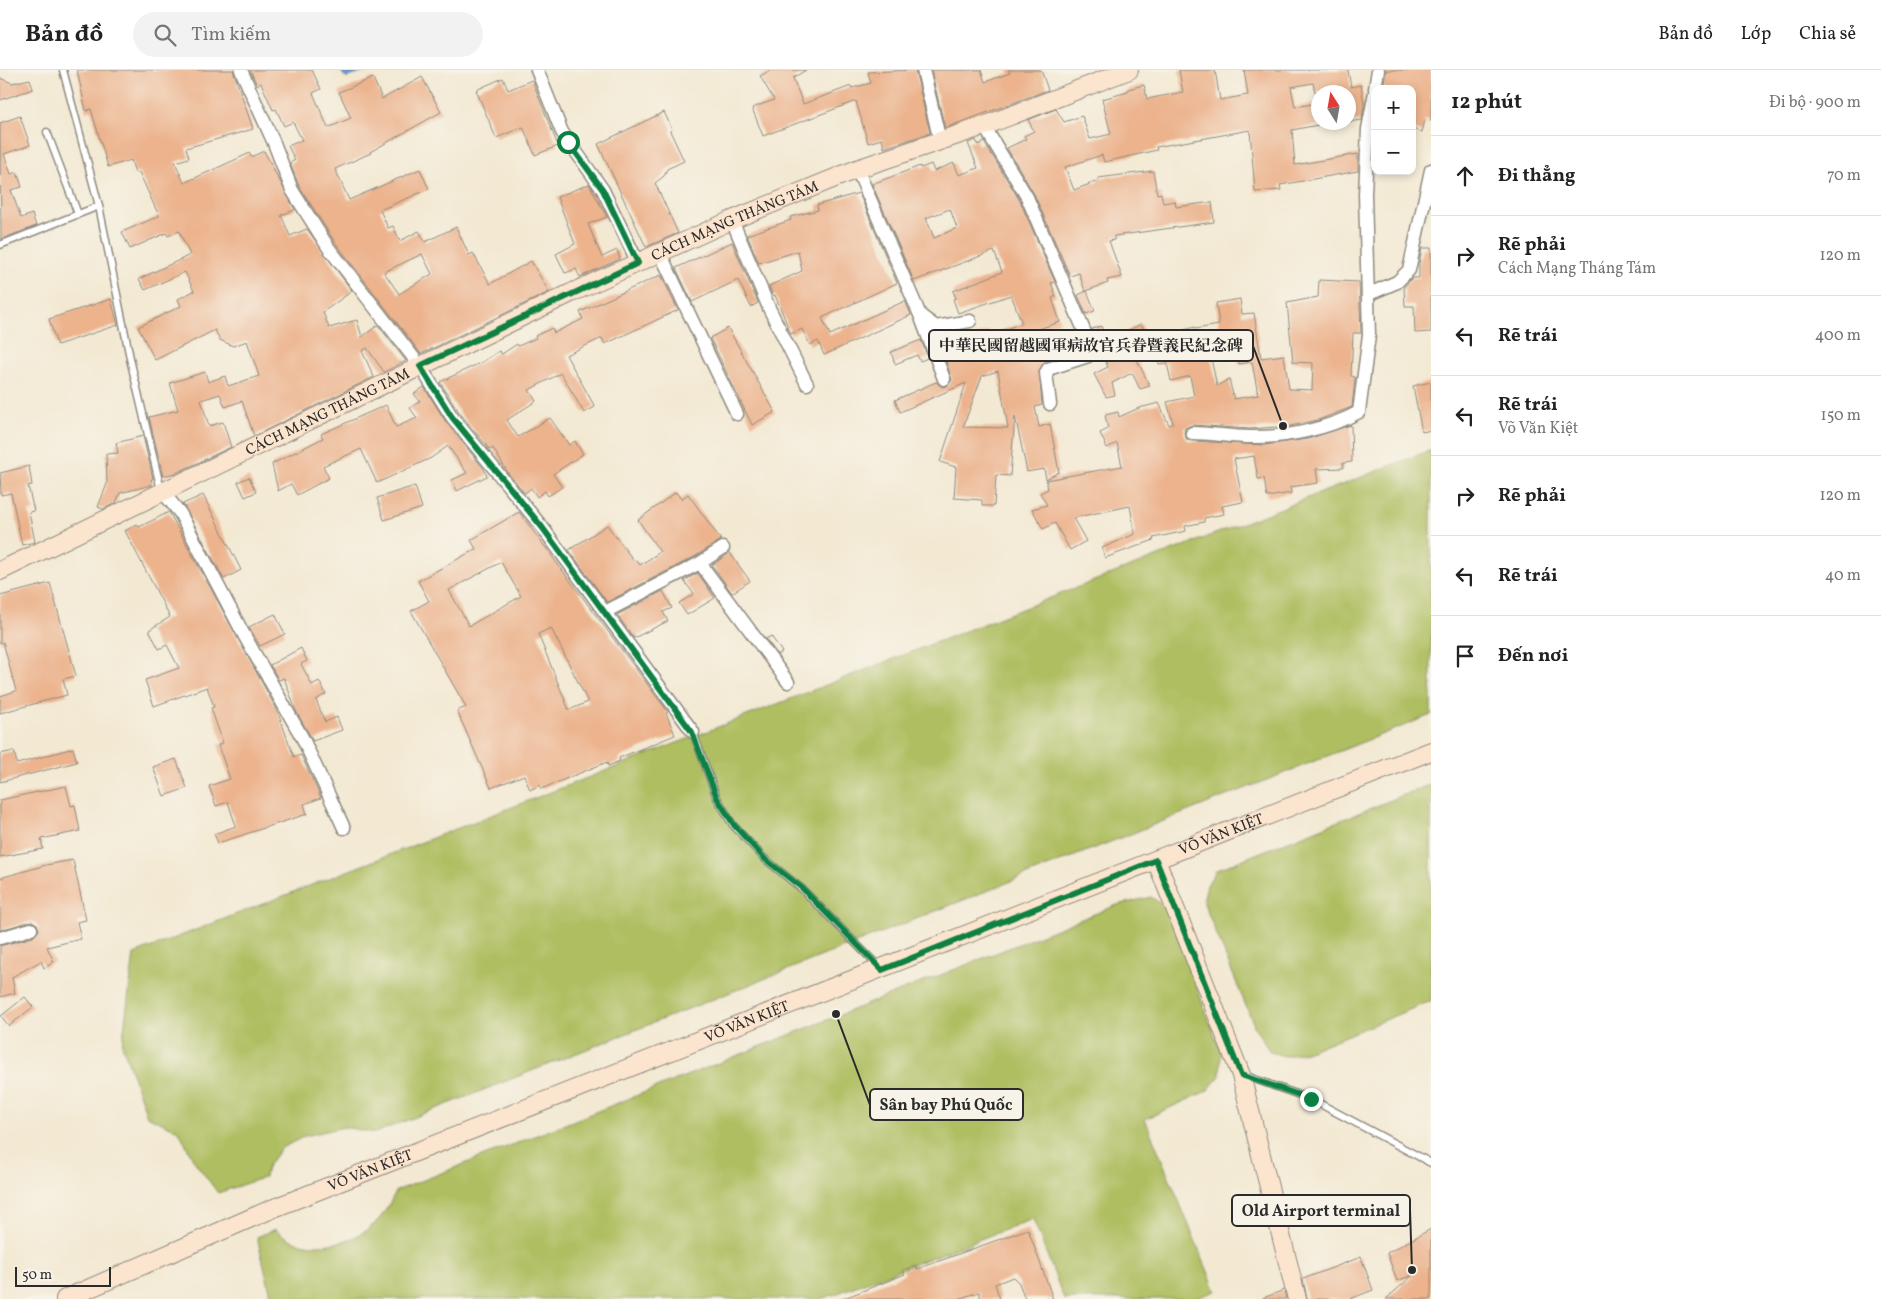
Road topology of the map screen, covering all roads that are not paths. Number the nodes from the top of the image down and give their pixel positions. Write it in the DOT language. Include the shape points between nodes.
graph roads {
  1 [pos="63,70"];
  2 [pos="241,70"];
  3 [pos="537,70"];
  4 [pos="923,70"];
  5 [pos="1129,70"];
  6 [pos="1378,70"];
  7 [pos="1376,85"];
  8 [pos="1371,113"];
  9 [pos="984,126"];
  10 [pos="46,132"];
  11 [pos="940,141"];
  12 [pos="856,169"];
  13 [pos="1431,170"];
  14 [pos="99,206"];
  15 [pos="78,214"];
  16 [pos="732,220"];
  17 [pos="0,245"];
  18 [pos="660,253"];
  19 [pos="638,263"];
  20 [pos="1369,294"];
  21 [pos="920,315"];
  22 [pos="970,321"];
  23 [pos="420,366"];
  24 [pos="944,379"];
  25 [pos="806,384"];
  26 [pos="1050,404"];
  27 [pos="738,414"];
  28 [pos="1192,433"];
  29 [pos="162,491"];
  30 [pos="723,548"];
  31 [pos="700,563"];
  32 [pos="0,571"];
  33 [pos="605,612"];
  34 [pos="788,682"];
  35 [pos="692,732"];
  36 [pos="1431,751"];
  37 [pos="344,828"];
  38 [pos="1156,860"];
  39 [pos="31,929"];
  40 [pos="0,938"];
  41 [pos="882,970"];
  42 [pos="1241,1075"];
  43 [pos="1431,1164"];
  44 [pos="65,1299"];
  45 [pos="1297,1299"];
  1 -- 14 [label="lane"];
  2 -- 23 [label="street" via="292,190 328,246"];
  3 -- 19 [label="street" via="562,132 603,190"];
  4 -- 11 [label="street"];
  5 -- 9 [label="street, CÁCH MẠNG THÁNG TÁM"];
  6 -- 7 [label="street"];
  8 -- 20 [label="street" via="1364,194"];
  9 -- 11 [label="street, CÁCH MẠNG THÁNG TÁM"];
  9 -- 26 [label="street" via="1027,198 1092,348 1088,356 1048,370"];
  10 -- 15 [label="lane"];
  11 -- 12 [label="street, CÁCH MẠNG THÁNG TÁM"];
  12 -- 16 [label="street, CÁCH MẠNG THÁNG TÁM"];
  12 -- 21 [label="street"];
  13 -- 20 [label="street" via="1409,270 1397,282"];
  14 -- 15 [label="lane"];
  14 -- 29 [label="lane" via="131,363"];
  15 -- 17 [label="lane"];
  16 -- 18 [label="street, CÁCH MẠNG THÁNG TÁM"];
  16 -- 25 [label="street"];
  18 -- 19 [label="street, CÁCH MẠNG THÁNG TÁM"];
  18 -- 27 [label="street"];
  19 -- 23 [label="street, CÁCH MẠNG THÁNG TÁM"];
  20 -- 28 [label="street" via="1369,335 1359,412 1289,434 1250,438"];
  21 -- 22 [label="street" via="936,327"];
  21 -- 24 [label="street"];
  23 -- 29 [label="street, CÁCH MẠNG THÁNG TÁM"];
  23 -- 33 [label="street" via="452,417 542,527"];
  29 -- 32 [label="street, CÁCH MẠNG THÁNG TÁM"];
  29 -- 37 [label="street" via="180,513 244,635 304,739"];
  30 -- 31 [label="street"];
  31 -- 33 [label="street"];
  31 -- 34 [label="street"];
  33 -- 35 [label="street"];
  35 -- 41 [label="lane" via="717,798 734,825 765,859 802,888"];
  36 -- 38 [label="street, VÕ VĂN KIỆT"];
  38 -- 41 [label="street, VÕ VĂN KIỆT"];
  38 -- 42 [label="street"];
  39 -- 40 [label="street"];
  41 -- 44 [label="street, VÕ VĂN KIỆT" via="274,1208"];
  42 -- 43 [label="lane" via="1311,1099"];
  42 -- 45 [label="street"];
}
